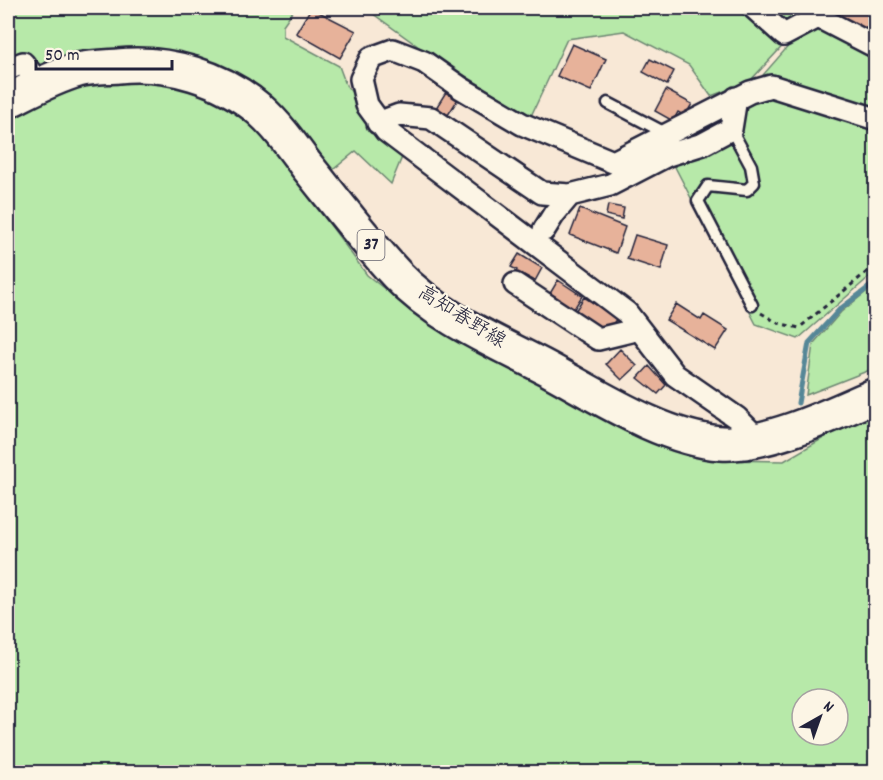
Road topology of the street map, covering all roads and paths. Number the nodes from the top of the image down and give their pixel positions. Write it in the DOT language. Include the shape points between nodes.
graph roads {
  1 [pos="754,8"];
  2 [pos="876,46"];
  3 [pos="8,69"];
  4 [pos="41,86"];
  5 [pos="736,98"];
  6 [pos="8,101"];
  7 [pos="608,104"];
  8 [pos="876,119"];
  9 [pos="378,123"];
  10 [pos="731,129"];
  11 [pos="668,134"];
  12 [pos="570,195"];
  13 [pos="544,230"];
  14 [pos="876,256"];
  15 [pos="516,284"];
  16 [pos="752,305"];
  17 [pos="639,329"];
  18 [pos="876,395"];
  19 [pos="758,439"];
  1 -- 2 [label="street" via="784,35 818,17"];
  3 -- 4 [label="street" via="23,63"];
  4 -- 6 [label="main road, 高知春野線 / 37"];
  4 -- 19 [label="main road, 高知春野線 / 37" via="80,69 133,64 157,65 237,93 281,132 370,245 429,302 603,399 684,437 722,443"];
  5 -- 8 [label="street" via="771,86"];
  5 -- 10 [label="street"];
  5 -- 11 [label="street"];
  7 -- 11 [label="lane"];
  9 -- 11 [label="street" via="367,105 361,79 371,58 393,50 424,62 522,124 613,162"];
  9 -- 12 [label="street" via="399,115 431,118 542,193"];
  9 -- 17 [label="street" via="627,313"];
  10 -- 12 [label="street" via="610,185"];
  10 -- 16 [label="lane" via="751,166 754,183 747,190 708,186 698,201"];
  12 -- 13 [label="street"];
  14 -- 16 [label="path" via="874,266 799,328 778,323"];
  15 -- 17 [label="street" via="598,339"];
  17 -- 19 [label="street" via="675,375 736,418"];
  18 -- 19 [label="main road, 高知春野線 / 37" via="779,435"];
}
